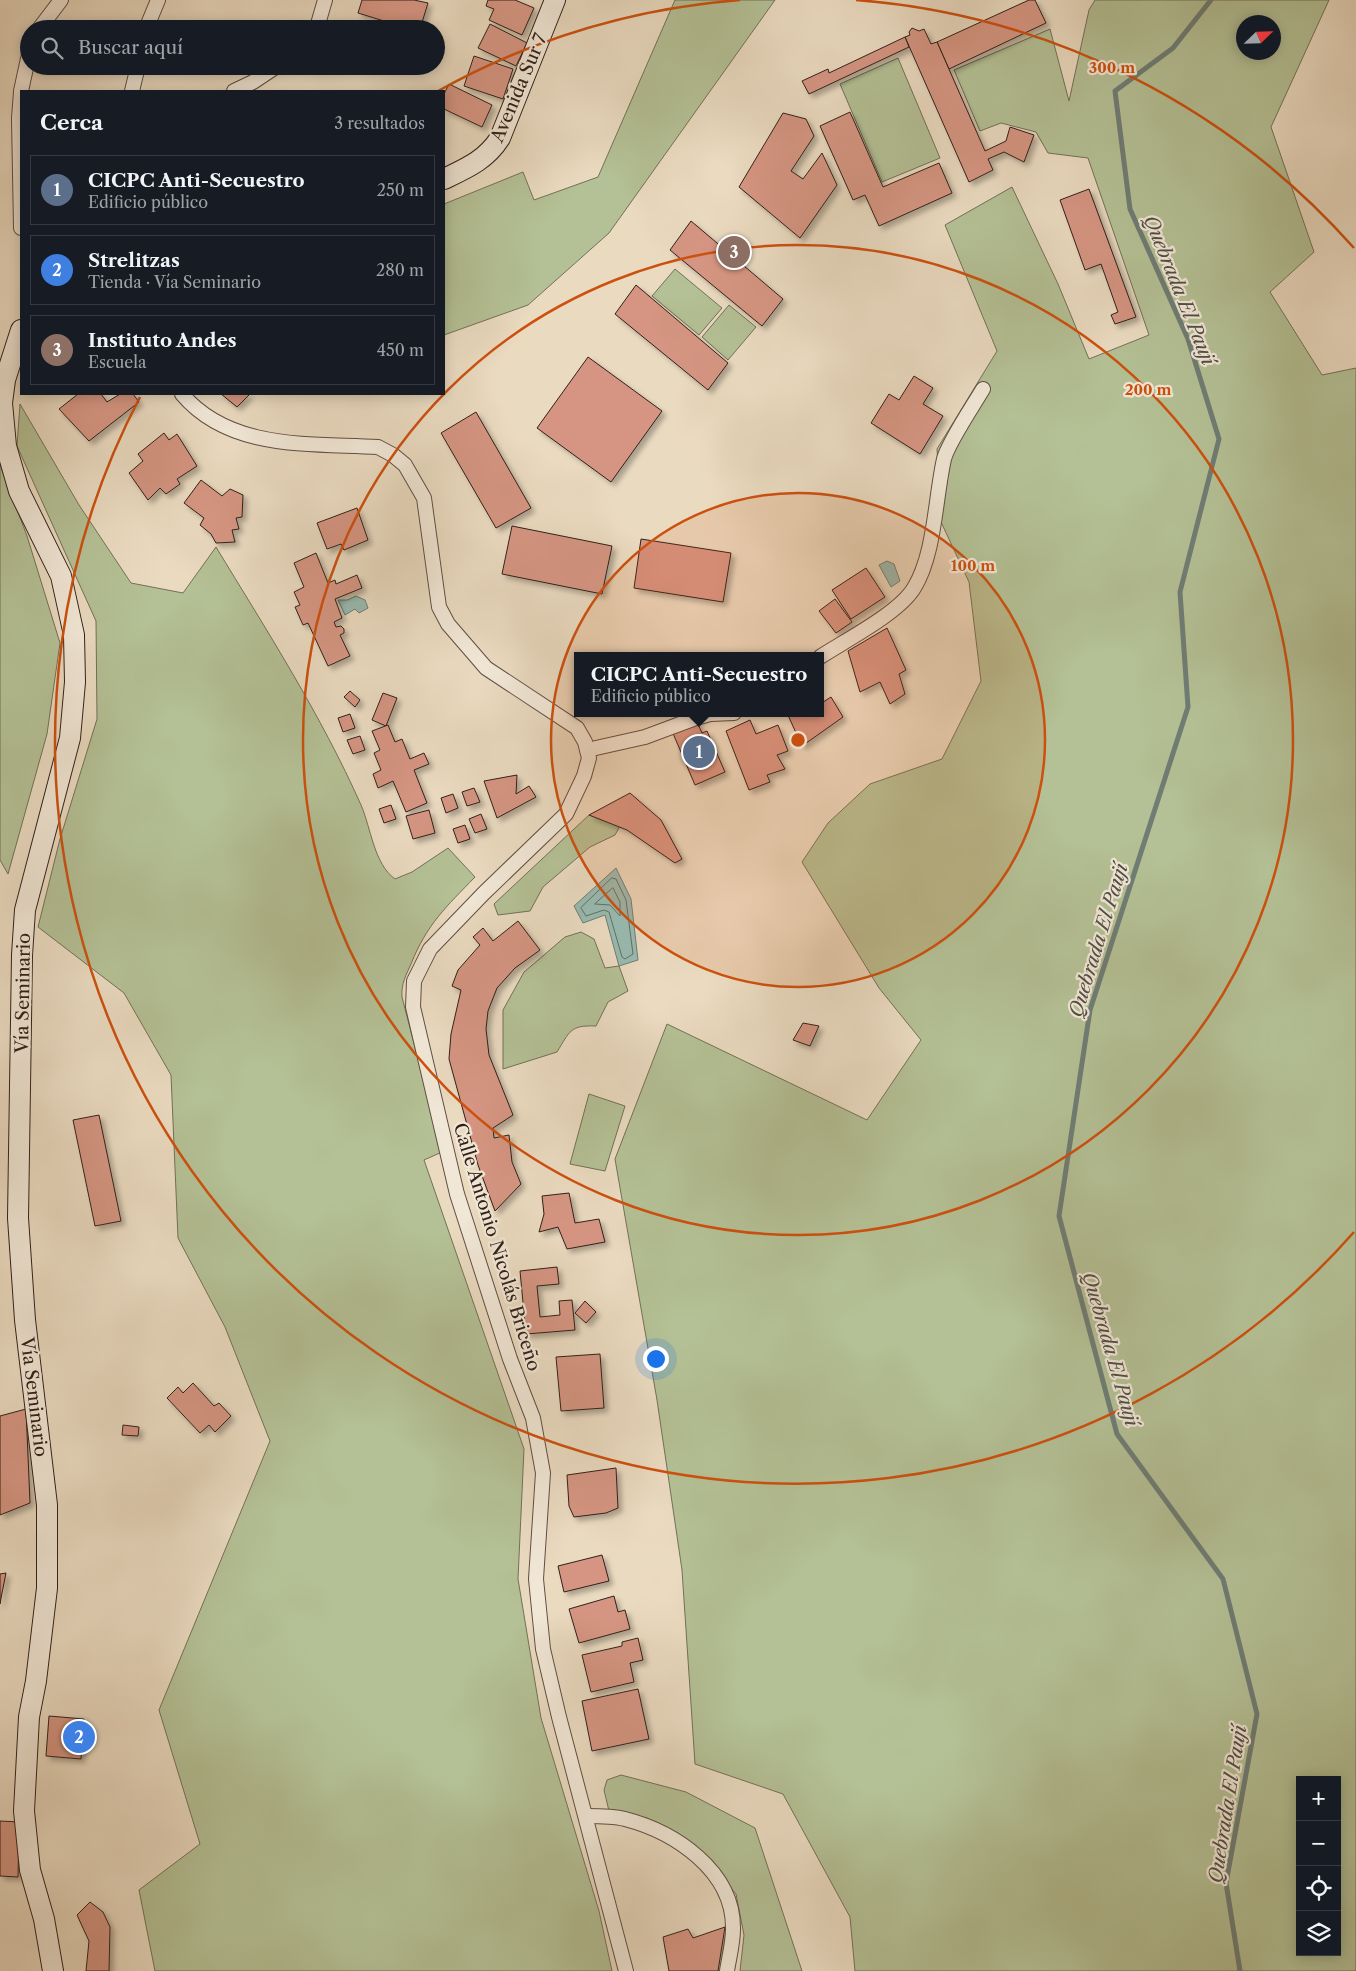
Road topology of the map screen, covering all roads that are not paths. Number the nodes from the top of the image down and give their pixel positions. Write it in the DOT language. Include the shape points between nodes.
graph roads {
  1 [pos="61,0"];
  2 [pos="158,0"];
  3 [pos="325,0"];
  4 [pos="555,0"];
  5 [pos="46,20"];
  6 [pos="150,20"];
  7 [pos="319,20"];
  8 [pos="25,75"];
  9 [pos="136,75"];
  10 [pos="264,75"];
  11 [pos="21,90"];
  12 [pos="132,90"];
  13 [pos="236,90"];
  14 [pos="20,105"];
  15 [pos="20,173"];
  16 [pos="445,180"];
  17 [pos="20,333"];
  18 [pos="983,389"];
  19 [pos="183,395"];
  20 [pos="824,654"];
  21 [pos="700,717"];
  22 [pos="587,750"];
  23 [pos="586,1816"];
  24 [pos="53,1971"];
  25 [pos="626,1971"];
  26 [pos="726,1971"];
  1 -- 5 [label="street"];
  2 -- 6 [label="street"];
  3 -- 7 [label="street"];
  4 -- 16 [label="main road, Avenida Sur 7" via="500,138 491,152 476,164"];
  8 -- 11 [label="street"];
  9 -- 12 [label="street"];
  10 -- 13 [label="street"];
  14 -- 15 [label="street"];
  17 -- 24 [label="main road, Vía Seminario" via="5,380 2,403 6,446 19,491 61,576 74,635 75,682 70,738 25,910 22,955 18,1218 25,1320 47,1505 46,1588 29,1717 24,1811 30,1870 44,1919"];
  18 -- 20 [label="street" via="945,456 932,523 931,546 914,588 901,604"];
  19 -- 22 [label="street" via="204,416 246,435 378,447 405,465 424,498 439,607 448,624 486,668 577,728"];
  21 -- 22 [label="street" via="645,737"];
  22 -- 23 [label="street, Calle Antonio Nicolás Briceño" via="584,776 566,814 430,949 414,981 413,1007 457,1194 537,1436 543,1473 536,1578 539,1622 559,1717"];
  23 -- 25 [label="street, Calle Antonio Nicolás Briceño"];
  23 -- 26 [label="street" via="625,1819 671,1838 700,1858 713,1872 728,1901 733,1929"];
}
